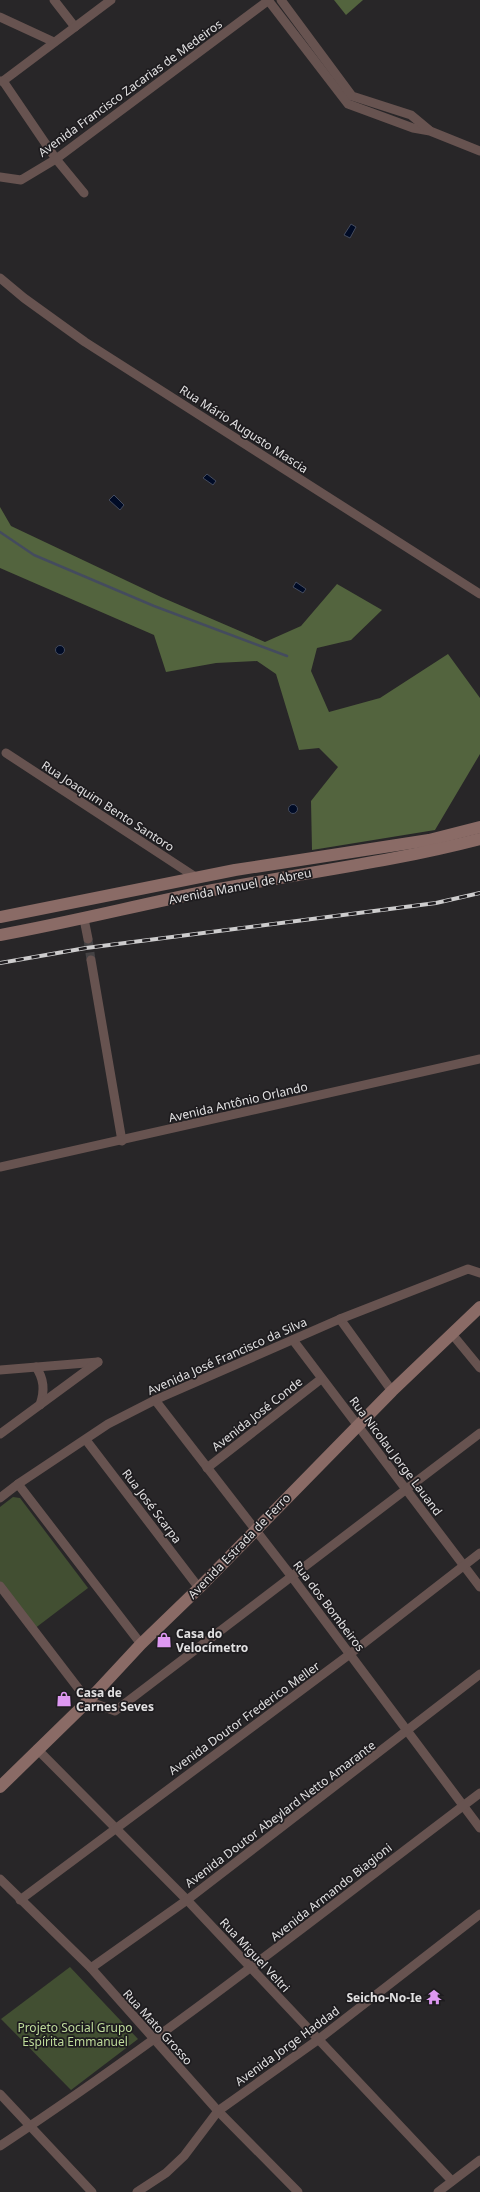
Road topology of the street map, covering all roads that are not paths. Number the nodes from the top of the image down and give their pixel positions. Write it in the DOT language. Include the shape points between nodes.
graph roads {
  1 [pos="54,0"];
  2 [pos="111,0"];
  3 [pos="268,0"];
  4 [pos="281,0"];
  5 [pos="0,17"];
  6 [pos="75,27"];
  7 [pos="54,42"];
  8 [pos="2,81"];
  9 [pos="430,131"];
  10 [pos="480,151"];
  11 [pos="56,159"];
  12 [pos="0,177"];
  13 [pos="84,193"];
  14 [pos="0,278"];
  15 [pos="480,594"];
  16 [pos="6,753"];
  17 [pos="480,827"];
  18 [pos="480,839"];
  19 [pos="197,878"];
  20 [pos="0,917"];
  21 [pos="84,919"];
  22 [pos="0,935"];
  23 [pos="88,939"];
  24 [pos="91,960"];
  25 [pos="480,1059"];
  26 [pos="122,1141"];
  27 [pos="0,1167"];
  28 [pos="480,1273"];
  29 [pos="480,1307"];
  30 [pos="340,1319"];
  31 [pos="452,1334"];
  32 [pos="293,1340"];
  33 [pos="36,1366"];
  34 [pos="480,1368"];
  35 [pos="0,1370"];
  36 [pos="321,1379"];
  37 [pos="392,1391"];
  38 [pos="155,1400"];
  39 [pos="40,1405"];
  40 [pos="359,1426"];
  41 [pos="480,1433"];
  42 [pos="0,1434"];
  43 [pos="86,1440"];
  44 [pos="207,1468"];
  45 [pos="18,1484"];
  46 [pos="406,1491"];
  47 [pos="0,1498"];
  48 [pos="256,1530"];
  49 [pos="480,1553"];
  50 [pos="464,1565"];
  51 [pos="292,1577"];
  52 [pos="0,1586"];
  53 [pos="480,1586"];
  54 [pos="199,1588"];
  55 [pos="141,1644"];
  56 [pos="350,1654"];
  57 [pos="480,1674"];
  58 [pos="88,1701"];
  59 [pos="407,1732"];
  60 [pos="37,1749"];
  61 [pos="0,1787"];
  62 [pos="480,1793"];
  63 [pos="463,1806"];
  64 [pos="480,1828"];
  65 [pos="114,1829"];
  66 [pos="0,1878"];
  67 [pos="20,1900"];
  68 [pos="187,1900"];
  69 [pos="480,1914"];
  70 [pos="90,1968"];
  71 [pos="251,1969"];
  72 [pos="319,2039"];
  73 [pos="154,2041"];
  74 [pos="0,2094"];
  75 [pos="218,2111"];
  76 [pos="30,2126"];
  77 [pos="0,2146"];
  78 [pos="478,2166"];
  79 [pos="452,2181"];
  80 [pos="92,2192"];
  81 [pos="137,2192"];
  82 [pos="298,2192"];
  83 [pos="438,2192"];
  1 -- 6 [label="street"];
  2 -- 6 [label="street"];
  3 -- 9 [label="street" via="348,104 414,128"];
  3 -- 11 [label="street, Avenida Francisco Zacarias de Medeiros"];
  4 -- 9 [label="street" via="352,96 411,115"];
  5 -- 7 [label="street"];
  6 -- 7 [label="street"];
  7 -- 8 [label="street"];
  8 -- 11 [label="street"];
  9 -- 10 [label="street"];
  11 -- 12 [label="street, Avenida Francisco Zacarias de Medeiros" via="21,180"];
  11 -- 13 [label="street"];
  14 -- 15 [label="street, Rua Mário Augusto Mascia" via="85,342"];
  16 -- 19 [label="street, Rua Joaquim Bento Santoro"];
  17 -- 19 [label="main road, Avenida Manuel de Abreu" via="429,840"];
  18 -- 21 [label="main road, Avenida Manuel de Abreu" via="419,853 205,892"];
  19 -- 20 [label="main road, Avenida Manuel de Abreu"];
  21 -- 22 [label="main road, Avenida Manuel de Abreu"];
  21 -- 23 [label="street"];
  24 -- 26 [label="street"];
  25 -- 26 [label="street, Avenida Antônio Orlando"];
  26 -- 27 [label="street, Avenida Antônio Orlando"];
  28 -- 30 [label="street, Avenida José Francisco da Silva" via="468,1269"];
  29 -- 31 [label="main road, Avenida Estrada de Ferro"];
  30 -- 32 [label="street, Avenida José Francisco da Silva"];
  30 -- 37 [label="street"];
  31 -- 34 [label="street"];
  31 -- 37 [label="main road, Avenida Estrada de Ferro"];
  32 -- 36 [label="street, Rua Nicolau Jorge Lauand"];
  32 -- 38 [label="street, Avenida José Francisco da Silva"];
  33 -- 35 [label="street"];
  33 -- 39 [label="street" via="43,1381"];
  33 -- 39 [label="street" via="98,1362"];
  36 -- 40 [label="street, Rua Nicolau Jorge Lauand"];
  36 -- 44 [label="street, Avenida José Conde"];
  37 -- 40 [label="main road, Avenida Estrada de Ferro"];
  38 -- 43 [label="street, Avenida José Francisco da Silva" via="108,1424"];
  38 -- 44 [label="street, Rua dos Bombeiros"];
  39 -- 42 [label="street"];
  40 -- 46 [label="street, Rua Nicolau Jorge Lauand"];
  40 -- 48 [label="main road, Avenida Estrada de Ferro"];
  41 -- 46 [label="street"];
  43 -- 45 [label="street, Avenida José Francisco da Silva"];
  43 -- 54 [label="street, Rua José Scarpa"];
  44 -- 48 [label="street, Rua dos Bombeiros"];
  45 -- 47 [label="street, Avenida José Francisco da Silva"];
  45 -- 55 [label="street"];
  46 -- 50 [label="street, Rua Nicolau Jorge Lauand"];
  46 -- 51 [label="street"];
  48 -- 51 [label="street, Rua dos Bombeiros"];
  48 -- 54 [label="main road, Avenida Estrada de Ferro"];
  49 -- 50 [label="street, Avenida Doutor Frederico Meller"];
  50 -- 53 [label="street, Rua Nicolau Jorge Lauand"];
  50 -- 56 [label="street, Avenida Doutor Frederico Meller"];
  51 -- 56 [label="street, Rua dos Bombeiros"];
  51 -- 58 [label="street" via="115,1711"];
  52 -- 58 [label="street"];
  54 -- 55 [label="main road, Avenida Estrada de Ferro"];
  55 -- 58 [label="main road, Avenida Estrada de Ferro"];
  56 -- 59 [label="street, Rua dos Bombeiros"];
  56 -- 65 [label="street, Avenida Doutor Frederico Meller"];
  57 -- 59 [label="street, Avenida Doutor Abeylard Netto Amarante"];
  58 -- 60 [label="main road, Avenida Estrada de Ferro"];
  59 -- 63 [label="street, Rua dos Bombeiros"];
  59 -- 68 [label="street, Avenida Doutor Abeylard Netto Amarante"];
  60 -- 61 [label="main road, Avenida Estrada de Ferro"];
  60 -- 65 [label="street, Rua Miguel Veltri"];
  62 -- 63 [label="street, Avenida Armando Biagioni"];
  63 -- 64 [label="street, Rua dos Bombeiros"];
  63 -- 71 [label="street, Avenida Armando Biagioni"];
  65 -- 67 [label="street, Avenida Doutor Frederico Meller"];
  65 -- 68 [label="street, Rua Miguel Veltri"];
  66 -- 67 [label="street, Rua Mato Grosso"];
  67 -- 70 [label="street, Rua Mato Grosso"];
  68 -- 70 [label="street, Avenida Doutor Abeylard Netto Amarante"];
  68 -- 71 [label="street, Rua Miguel Veltri"];
  69 -- 72 [label="street, Avenida Jorge Haddad"];
  70 -- 73 [label="street, Rua Mato Grosso"];
  71 -- 72 [label="street, Rua Miguel Veltri"];
  71 -- 73 [label="street, Avenida Armando Biagioni"];
  72 -- 75 [label="street, Avenida Jorge Haddad"];
  72 -- 79 [label="street, Rua Miguel Veltri"];
  73 -- 75 [label="street, Rua Mato Grosso"];
  73 -- 76 [label="street, Avenida Armando Biagioni"];
  74 -- 76 [label="street"];
  75 -- 81 [label="street, Avenida Jorge Haddad" via="184,2156 166,2173"];
  75 -- 82 [label="street, Rua Mato Grosso"];
  76 -- 77 [label="street, Avenida Armando Biagioni"];
  76 -- 80 [label="street"];
  78 -- 79 [label="street"];
  79 -- 83 [label="street"];
}
